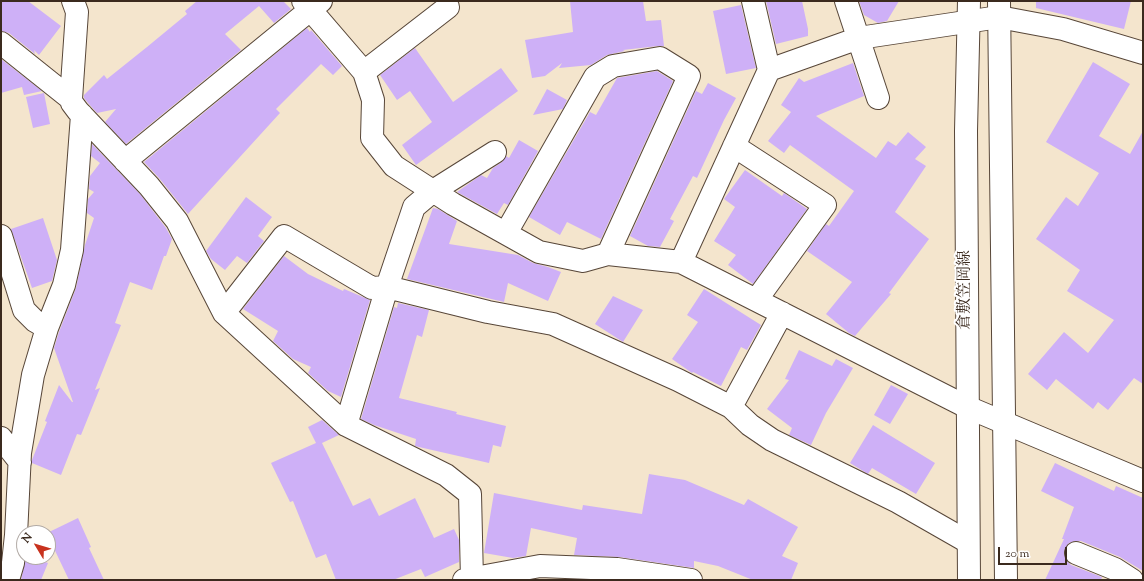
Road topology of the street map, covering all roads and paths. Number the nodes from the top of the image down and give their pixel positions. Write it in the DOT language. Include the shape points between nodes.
graph roads {
  1 [pos="73,1"];
  2 [pos="753,1"];
  3 [pos="846,1"];
  4 [pos="968,1"];
  5 [pos="311,4"];
  6 [pos="448,7"];
  7 [pos="999,9"];
  8 [pos="969,22"];
  9 [pos="859,38"];
  10 [pos="1,43"];
  11 [pos="1143,53"];
  12 [pos="769,70"];
  13 [pos="364,72"];
  14 [pos="878,98"];
  15 [pos="76,107"];
  16 [pos="734,146"];
  17 [pos="495,152"];
  18 [pos="125,161"];
  19 [pos="433,191"];
  20 [pos="506,233"];
  21 [pos="1,236"];
  22 [pos="608,254"];
  23 [pos="681,262"];
  24 [pos="387,287"];
  25 [pos="757,299"];
  26 [pos="224,313"];
  27 [pos="782,313"];
  28 [pos="41,325"];
  29 [pos="731,407"];
  30 [pos="967,407"];
  31 [pos="1005,422"];
  32 [pos="346,425"];
  33 [pos="2,440"];
  34 [pos="19,461"];
  35 [pos="1143,481"];
  36 [pos="968,542"];
  37 [pos="1076,553"];
  38 [pos="469,579"];
  39 [pos="8,580"];
  40 [pos="691,580"];
  41 [pos="969,580"];
  42 [pos="1006,580"];
  43 [pos="1132,580"];
  1 -- 15 [label="street" via="77,12"];
  2 -- 12 [label="street"];
  3 -- 9 [label="street"];
  4 -- 8 [label="street, 倉敷笠岡線"];
  5 -- 13 [label="street"];
  5 -- 18 [label="street"];
  6 -- 13 [label="street"];
  7 -- 8 [label="street"];
  7 -- 11 [label="street"];
  7 -- 31 [label="street"];
  8 -- 9 [label="street"];
  8 -- 30 [label="street, 倉敷笠岡線" via="966,130"];
  9 -- 12 [label="street"];
  9 -- 14 [label="street"];
  10 -- 15 [label="street"];
  12 -- 16 [label="street"];
  13 -- 19 [label="street" via="373,100 372,138 394,166"];
  15 -- 18 [label="street"];
  15 -- 28 [label="street" via="72,250 64,286"];
  16 -- 23 [label="street"];
  16 -- 25 [label="street" via="825,205"];
  17 -- 19 [label="street"];
  18 -- 26 [label="street" via="177,221"];
  19 -- 20 [label="street"];
  19 -- 24 [label="street" via="414,207"];
  20 -- 22 [label="street" via="539,252 583,261"];
  20 -- 22 [label="street" via="595,77 614,66 660,58 689,76"];
  21 -- 28 [label="street" via="24,310"];
  22 -- 23 [label="street"];
  23 -- 25 [label="street"];
  24 -- 26 [label="street" via="372,288 284,236"];
  24 -- 29 [label="street" via="488,312 553,324 678,380"];
  24 -- 32 [label="street"];
  25 -- 27 [label="street"];
  26 -- 32 [label="street"];
  27 -- 29 [label="street"];
  27 -- 30 [label="street"];
  28 -- 34 [label="street"];
  29 -- 36 [label="street" via="750,425 772,440 898,502"];
  30 -- 31 [label="street"];
  30 -- 36 [label="street, 倉敷笠岡線"];
  31 -- 35 [label="street"];
  31 -- 42 [label="street"];
  32 -- 38 [label="street" via="446,475 470,494"];
  33 -- 34 [label="street"];
  34 -- 39 [label="street" via="16,535"];
  36 -- 41 [label="street, 倉敷笠岡線"];
  37 -- 43 [label="street" via="1115,569"];
  38 -- 40 [label="street" via="540,566 617,569"];
}
